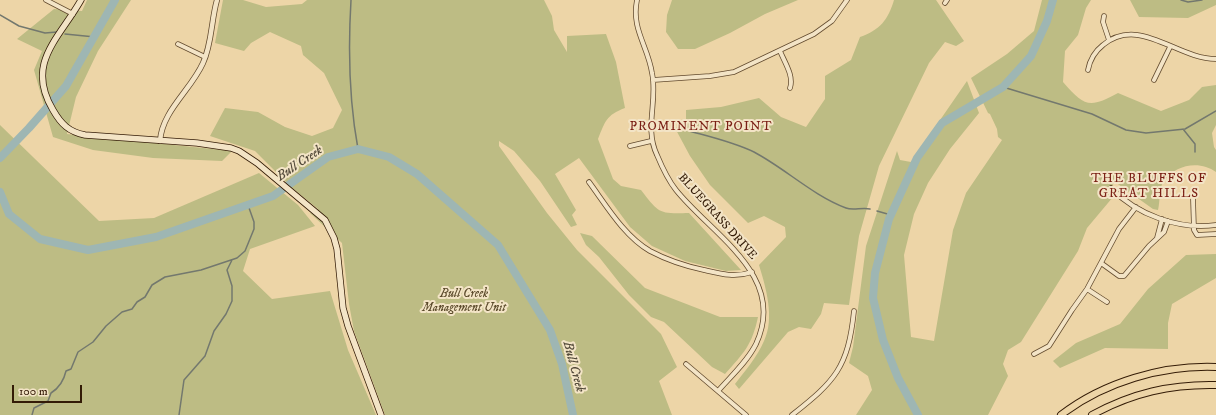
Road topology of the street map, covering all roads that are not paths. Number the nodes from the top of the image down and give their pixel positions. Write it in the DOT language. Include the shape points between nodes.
graph roads {
  1 [pos="46,0"];
  2 [pos="81,0"];
  3 [pos="217,0"];
  4 [pos="637,0"];
  5 [pos="847,0"];
  6 [pos="73,14"];
  7 [pos="1104,16"];
  8 [pos="1109,40"];
  9 [pos="178,44"];
  10 [pos="1170,47"];
  11 [pos="780,51"];
  12 [pos="205,57"];
  13 [pos="1216,59"];
  14 [pos="1088,70"];
  15 [pos="653,80"];
  16 [pos="1154,80"];
  17 [pos="790,88"];
  18 [pos="160,141"];
  19 [pos="651,141"];
  20 [pos="630,146"];
  21 [pos="589,182"];
  22 [pos="1111,188"];
  23 [pos="1193,198"];
  24 [pos="1136,208"];
  25 [pos="1162,219"];
  26 [pos="1168,221"];
  27 [pos="1193,225"];
  28 [pos="1216,225"];
  29 [pos="1216,234"];
  30 [pos="1157,238"];
  31 [pos="1101,263"];
  32 [pos="752,272"];
  33 [pos="1087,289"];
  34 [pos="1107,302"];
  35 [pos="854,311"];
  36 [pos="1034,354"];
  37 [pos="686,364"];
  38 [pos="1216,367"];
  39 [pos="1216,385"];
  40 [pos="718,391"];
  41 [pos="381,415"];
  42 [pos="746,415"];
  43 [pos="792,415"];
  44 [pos="1061,415"];
  45 [pos="1092,415"];
  1 -- 6 [label="street"];
  2 -- 6 [label="main road"];
  3 -- 12 [label="street"];
  4 -- 15 [label="street, BLUEGRASS DRIVE" via="636,26 649,58"];
  5 -- 11 [label="street" via="824,28"];
  6 -- 18 [label="main road" via="46,57 41,76 52,108 65,127 74,133 85,135"];
  7 -- 8 [label="street" via="1103,22"];
  8 -- 10 [label="street" via="1129,35 1143,35 1162,41"];
  8 -- 14 [label="street" via="1094,53"];
  9 -- 12 [label="street"];
  10 -- 13 [label="street" via="1198,58"];
  10 -- 16 [label="street"];
  11 -- 15 [label="street" via="723,75"];
  11 -- 17 [label="street" via="791,76"];
  12 -- 18 [label="street" via="193,82 165,121"];
  15 -- 19 [label="street, BLUEGRASS DRIVE"];
  18 -- 41 [label="main road" via="231,148 246,155 325,220 337,249 343,308 348,326"];
  19 -- 20 [label="street"];
  19 -- 32 [label="street, BLUEGRASS DRIVE" via="675,189"];
  21 -- 32 [label="street" via="618,221 648,250 684,265 731,276"];
  22 -- 24 [label="street"];
  23 -- 27 [label="street"];
  24 -- 25 [label="street"];
  24 -- 31 [label="street" via="1119,228"];
  25 -- 26 [label="street"];
  25 -- 30 [label="street"];
  26 -- 27 [label="street"];
  26 -- 30 [label="street" via="1164,232"];
  27 -- 28 [label="street"];
  27 -- 29 [label="street" via="1197,235"];
  30 -- 31 [label="street" via="1124,276 1119,276"];
  31 -- 33 [label="street"];
  32 -- 40 [label="street, BLUEGRASS DRIVE" via="762,300 762,328 751,352"];
  33 -- 34 [label="street"];
  33 -- 36 [label="street" via="1049,346"];
  35 -- 43 [label="street" via="851,338 840,368 820,394"];
  37 -- 40 [label="street"];
  38 -- 44 [label="highway" via="1166,370 1136,378 1086,399"];
  39 -- 45 [label="highway" via="1177,385 1159,389 1120,401"];
  40 -- 42 [label="street"];
}
